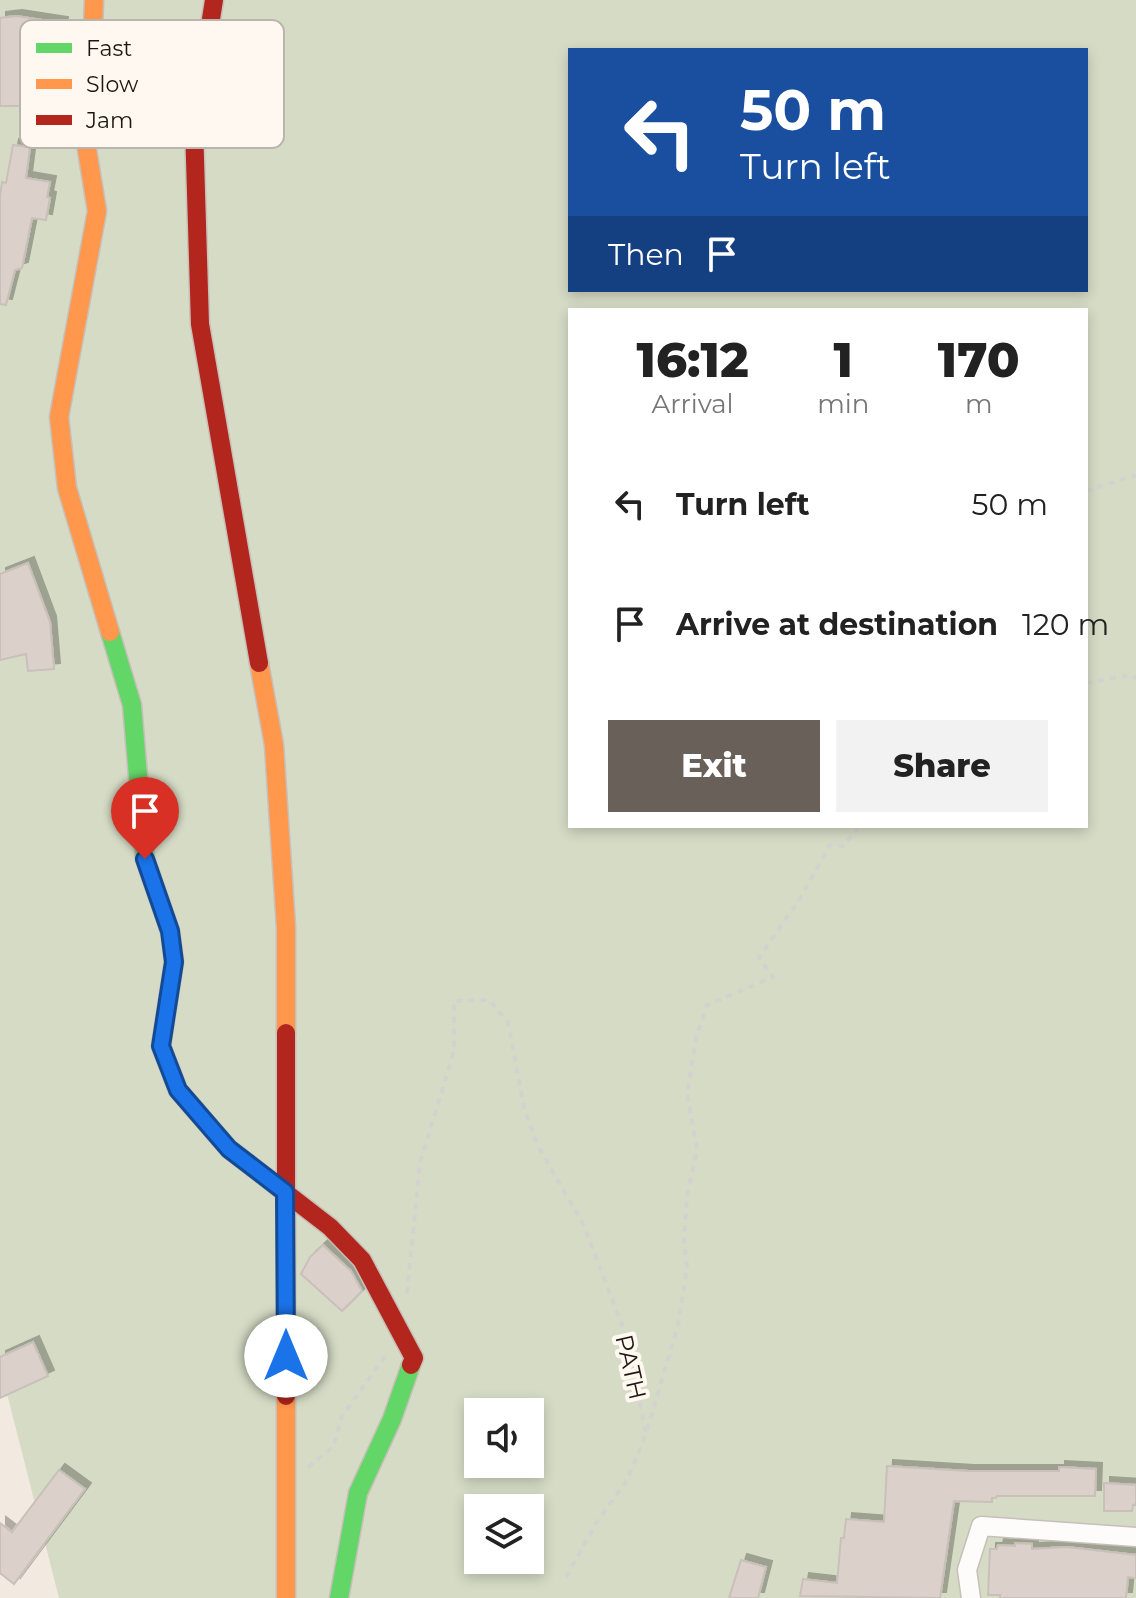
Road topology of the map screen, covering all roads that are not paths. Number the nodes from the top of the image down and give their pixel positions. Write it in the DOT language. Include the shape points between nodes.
graph roads {
  1 [pos="94,0"];
  2 [pos="214,0"];
  3 [pos="93,20"];
  4 [pos="211,20"];
  5 [pos="87,148"];
  6 [pos="195,148"];
  7 [pos="285,1192"];
  8 [pos="1136,1537"];
  9 [pos="286,1598"];
  10 [pos="339,1598"];
  11 [pos="971,1598"];
  1 -- 3 [label="street"];
  2 -- 4 [label="street"];
  5 -- 7 [label="street" via="97,211 59,417 67,488 132,705 145,859 170,931 174,962 161,1046 178,1090 229,1149"];
  6 -- 7 [label="street" via="200,324 274,745 286,927"];
  7 -- 9 [label="street"];
  7 -- 10 [label="street" via="362,1260 414,1358 358,1493"];
  8 -- 11 [label="street" via="981,1526 967,1570"];
}
